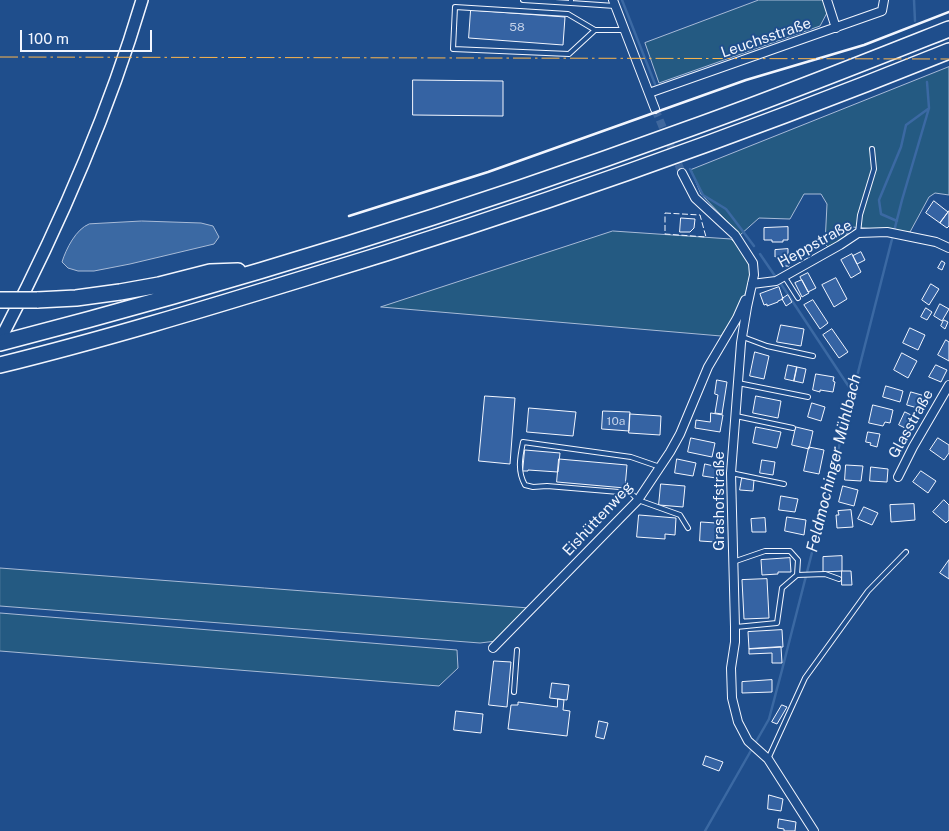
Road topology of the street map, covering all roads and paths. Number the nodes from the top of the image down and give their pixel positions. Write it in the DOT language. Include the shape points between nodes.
graph roads {
  1 [pos="142,0"];
  2 [pos="523,0"];
  3 [pos="827,0"];
  4 [pos="884,0"];
  5 [pos="571,2"];
  6 [pos="614,3"];
  7 [pos="836,28"];
  8 [pos="949,29"];
  9 [pos="595,30"];
  10 [pos="624,30"];
  11 [pos="949,51"];
  12 [pos="649,94"];
  13 [pos="655,109"];
  14 [pos="872,149"];
  15 [pos="682,174"];
  16 [pos="858,233"];
  17 [pos="949,248"];
  18 [pos="260,270"];
  19 [pos="784,276"];
  20 [pos="752,284"];
  21 [pos="798,298"];
  22 [pos="0,300"];
  23 [pos="742,337"];
  24 [pos="0,342"];
  25 [pos="813,356"];
  26 [pos="7,363"];
  27 [pos="738,383"];
  28 [pos="949,385"];
  29 [pos="808,397"];
  30 [pos="735,416"];
  31 [pos="792,428"];
  32 [pos="660,467"];
  33 [pos="731,473"];
  34 [pos="898,477"];
  35 [pos="784,484"];
  36 [pos="638,500"];
  37 [pos="688,528"];
  38 [pos="906,552"];
  39 [pos="733,562"];
  40 [pos="797,575"];
  41 [pos="839,579"];
  42 [pos="735,627"];
  43 [pos="493,648"];
  44 [pos="518,650"];
  45 [pos="514,692"];
  46 [pos="768,759"];
  47 [pos="814,831"];
  1 -- 24 [label="main road" via="78,177 43,258"];
  2 -- 5 [label="lane"];
  3 -- 7 [label="street"];
  4 -- 7 [label="street, Leuchsstraße" via="882,11"];
  5 -- 6 [label="lane"];
  6 -- 10 [label="street"];
  7 -- 12 [label="street, Leuchsstraße"];
  8 -- 18 [label="highway" via="680,132 499,195"];
  9 -- 9 [label="lane" via="568,14 456,7 453,49 569,54"];
  9 -- 10 [label="lane"];
  10 -- 12 [label="street"];
  11 -- 26 [label="highway" via="790,114 500,217 230,301"];
  12 -- 13 [label="street"];
  14 -- 16 [label="lane" via="874,169"];
  15 -- 20 [label="street, Grashofstraße" via="695,198 735,235 753,262"];
  16 -- 17 [label="street, Heppstraße" via="887,232 936,242"];
  16 -- 19 [label="street, Heppstraße"];
  18 -- 22 [label="highway, bridge" via="210,272 159,285 76,298"];
  18 -- 24 [label="highway"];
  19 -- 20 [label="street, Heppstraße" via="776,281"];
  19 -- 21 [label="lane"];
  20 -- 23 [label="street, Grashofstraße"];
  20 -- 32 [label="street, Eishüttenweg" via="737,318 708,367 680,434"];
  23 -- 25 [label="lane"];
  23 -- 27 [label="street, Grashofstraße"];
  27 -- 29 [label="lane"];
  27 -- 30 [label="street, Grashofstraße"];
  28 -- 34 [label="street, Glasstraße"];
  30 -- 31 [label="lane"];
  30 -- 33 [label="street, Grashofstraße"];
  32 -- 36 [label="street, Eishüttenweg"];
  32 -- 36 [label="lane" via="631,457 523,442 520,476 525,485 631,493"];
  33 -- 35 [label="lane"];
  33 -- 39 [label="street, Grashofstraße"];
  36 -- 37 [label="lane" via="680,515"];
  36 -- 43 [label="street, Eishüttenweg"];
  38 -- 46 [label="lane" via="868,591 805,678"];
  39 -- 40 [label="lane" via="765,551 790,551 798,560"];
  39 -- 42 [label="street, Grashofstraße"];
  40 -- 41 [label="lane" via="825,574"];
  40 -- 42 [label="lane" via="782,588 777,623"];
  42 -- 46 [label="street, Grashofstraße" via="732,698 738,722 748,741"];
  44 -- 45 [label="lane"];
  46 -- 47 [label="street, Grashofstraße"];
}
